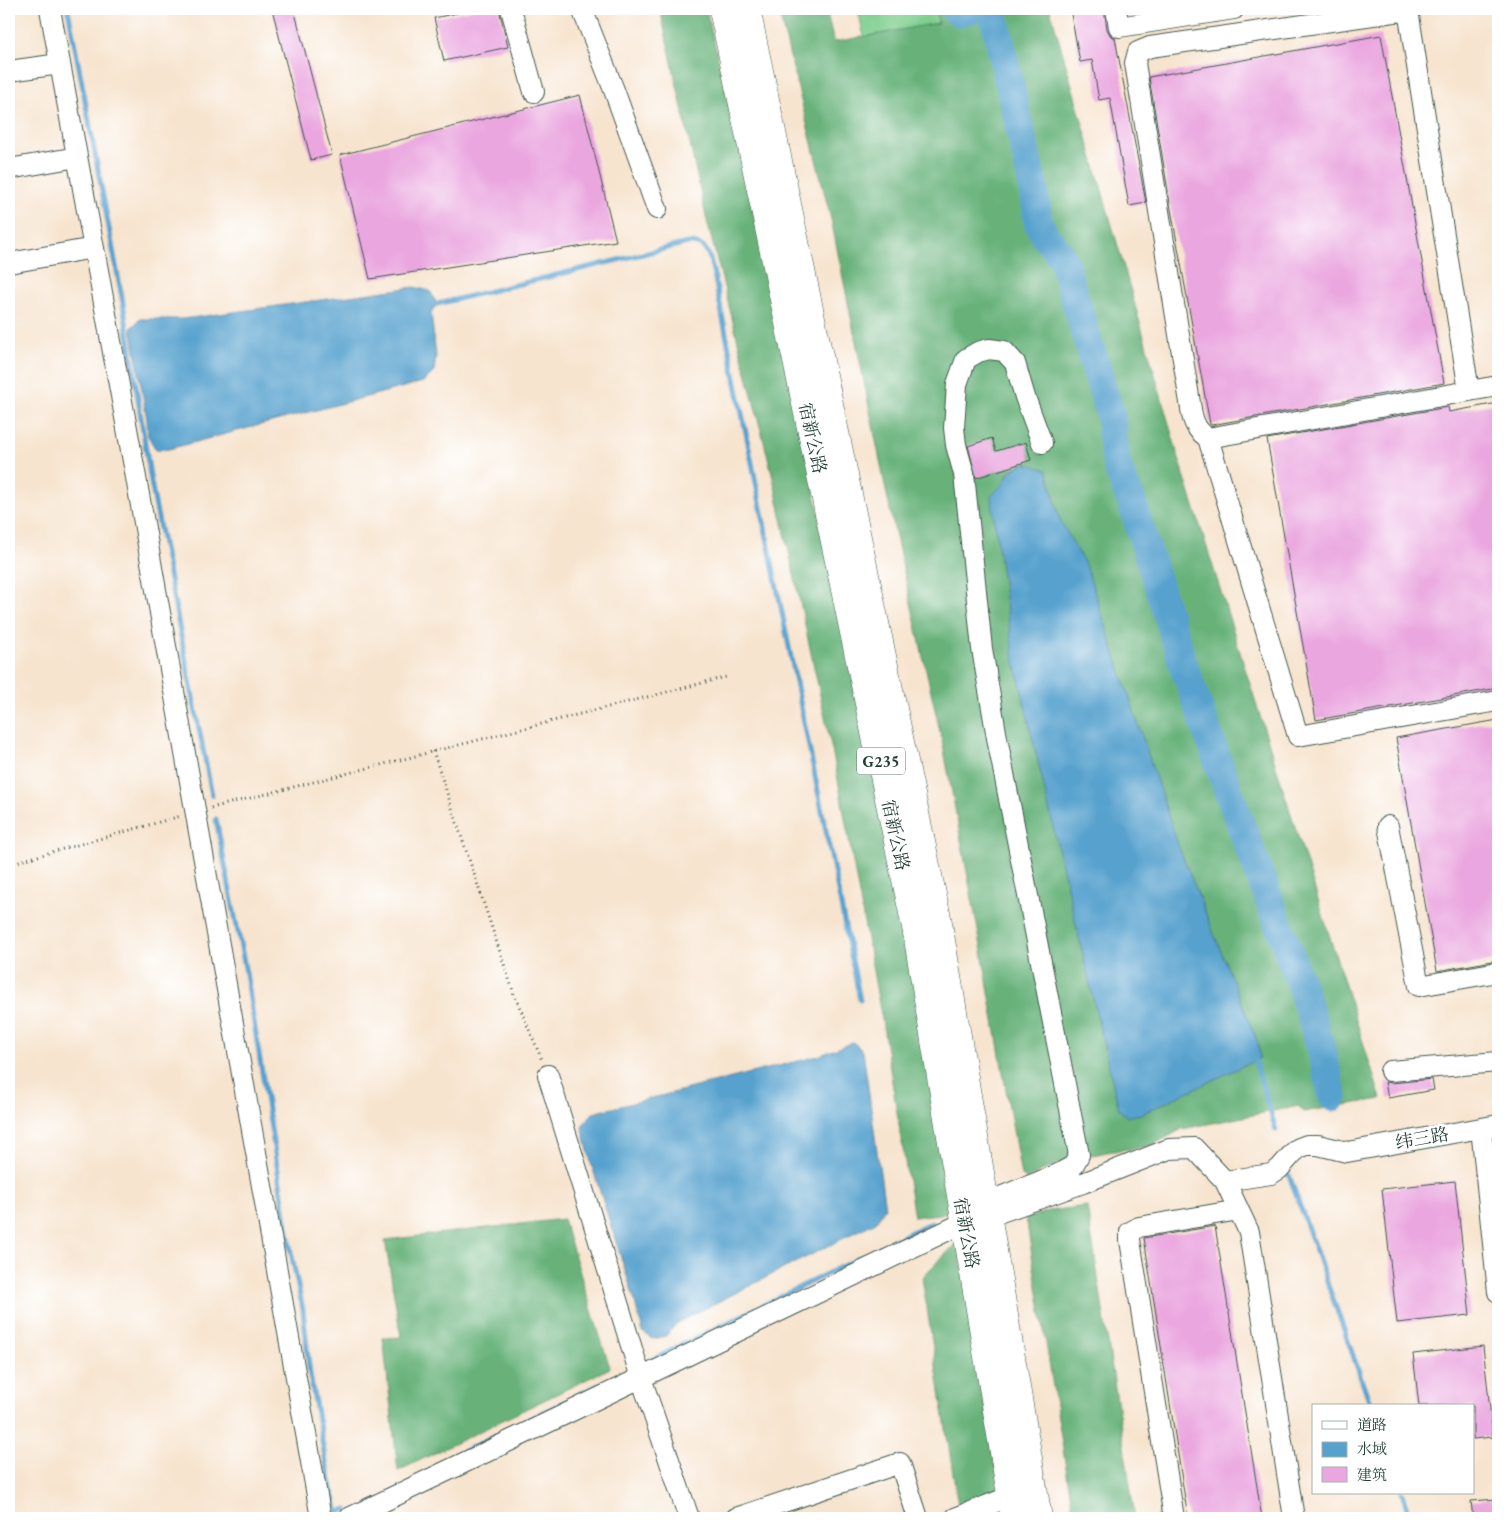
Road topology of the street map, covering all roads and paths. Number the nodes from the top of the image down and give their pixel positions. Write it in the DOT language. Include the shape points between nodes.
graph roads {
  1 [pos="50,9"];
  2 [pos="511,9"];
  3 [pos="582,9"];
  4 [pos="723,9"];
  5 [pos="746,9"];
  6 [pos="1116,9"];
  7 [pos="1234,9"];
  8 [pos="1408,9"];
  9 [pos="60,64"];
  10 [pos="9,71"];
  11 [pos="534,92"];
  12 [pos="77,157"];
  13 [pos="9,169"];
  14 [pos="656,209"];
  15 [pos="94,248"];
  16 [pos="9,263"];
  17 [pos="1498,386"];
  18 [pos="1470,391"];
  19 [pos="1208,438"];
  20 [pos="1042,443"];
  21 [pos="726,677"];
  22 [pos="1498,701"];
  23 [pos="433,752"];
  24 [pos="196,812"];
  25 [pos="1388,826"];
  26 [pos="9,864"];
  27 [pos="1498,972"];
  28 [pos="1498,1062"];
  29 [pos="1390,1071"];
  30 [pos="548,1075"];
  31 [pos="1490,1126"];
  32 [pos="1225,1180"];
  33 [pos="1239,1210"];
  34 [pos="979,1214"];
  35 [pos="1496,1254"];
  36 [pos="1498,1292"];
  37 [pos="641,1378"];
  38 [pos="1019,1501"];
  39 [pos="321,1518"];
  40 [pos="349,1518"];
  41 [pos="690,1518"];
  42 [pos="736,1518"];
  43 [pos="918,1518"];
  44 [pos="955,1518"];
  45 [pos="1038,1518"];
  46 [pos="1174,1518"];
  47 [pos="1294,1518"];
  1 -- 9 [label="street"];
  2 -- 11 [label="street"];
  3 -- 14 [label="street"];
  4 -- 34 [label="highway, 宿新公路 / G235"];
  5 -- 34 [label="highway, 宿新公路 / G235" via="938,923"];
  6 -- 7 [label="street" via="1119,27"];
  8 -- 18 [label="street"];
  8 -- 19 [label="street" via="1150,47 1138,52 1136,63 1192,415 1200,433"];
  9 -- 10 [label="street"];
  9 -- 12 [label="street"];
  12 -- 13 [label="street"];
  12 -- 15 [label="street"];
  15 -- 16 [label="street"];
  15 -- 24 [label="street"];
  17 -- 18 [label="street"];
  18 -- 19 [label="street"];
  19 -- 22 [label="street" via="1298,736"];
  20 -- 34 [label="street" via="1015,363 1004,351 989,349 966,359 957,384 954,428 964,474 982,648 1079,1155 1073,1166"];
  21 -- 23 [label="path"];
  23 -- 24 [label="path"];
  23 -- 30 [label="path" via="514,994"];
  24 -- 26 [label="path"];
  24 -- 39 [label="street"];
  25 -- 27 [label="street" via="1419,986"];
  28 -- 29 [label="street"];
  30 -- 37 [label="street"];
  31 -- 32 [label="street, 纬三路" via="1347,1152 1307,1145 1299,1148 1271,1174"];
  31 -- 35 [label="street"];
  32 -- 33 [label="street"];
  32 -- 34 [label="street" via="1194,1148 1169,1149 1083,1184"];
  33 -- 46 [label="street" via="1139,1227 1130,1232"];
  33 -- 47 [label="street" via="1250,1232"];
  34 -- 37 [label="street"];
  34 -- 38 [label="highway, 宿新公路 / G235"];
  35 -- 36 [label="street"];
  37 -- 40 [label="street"];
  37 -- 41 [label="street"];
  38 -- 44 [label="street"];
  38 -- 45 [label="highway, 宿新公路 / G235"];
  42 -- 43 [label="street" via="900,1463"];
}
